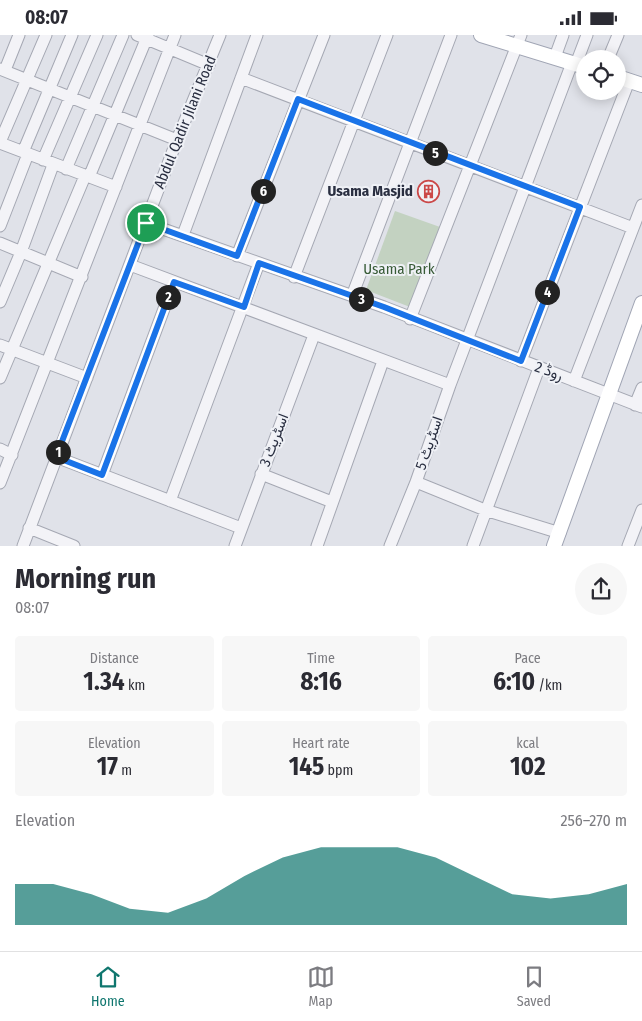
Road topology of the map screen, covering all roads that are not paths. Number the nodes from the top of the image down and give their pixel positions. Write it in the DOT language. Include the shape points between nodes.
graph roads {
  1 [pos="20,35"];
  2 [pos="46,35"];
  3 [pos="72,35"];
  4 [pos="97,35"];
  5 [pos="123,35"];
  6 [pos="175,35"];
  7 [pos="220,35"];
  8 [pos="257,35"];
  9 [pos="324,35"];
  10 [pos="387,35"];
  11 [pos="451,35"];
  12 [pos="481,35"];
  13 [pos="563,35"];
  14 [pos="587,35"];
  15 [pos="618,35"];
  16 [pos="144,36"];
  17 [pos="520,40"];
  18 [pos="169,49"];
  19 [pos="582,50"];
  20 [pos="612,50"];
  21 [pos="555,57"];
  22 [pos="576,64"];
  23 [pos="209,65"];
  24 [pos="2,69"];
  25 [pos="576,70"];
  26 [pos="241,78"];
  27 [pos="27,80"];
  28 [pos="634,82"];
  29 [pos="50,89"];
  30 [pos="71,97"];
  31 [pos="298,99"];
  32 [pos="94,106"];
  33 [pos="116,115"];
  34 [pos="353,122"];
  35 [pos="141,125"];
  36 [pos="177,140"];
  37 [pos="0,142"];
  38 [pos="409,143"];
  39 [pos="26,153"];
  40 [pos="48,162"];
  41 [pos="470,167"];
  42 [pos="66,169"];
  43 [pos="87,176"];
  44 [pos="116,187"];
  45 [pos="524,187"];
  46 [pos="642,205"];
  47 [pos="580,207"];
  48 [pos="146,223"];
  49 [pos="0,226"];
  50 [pos="633,228"];
  51 [pos="183,235"];
  52 [pos="0,243"];
  53 [pos="21,252"];
  54 [pos="237,256"];
  55 [pos="49,263"];
  56 [pos="259,263"];
  57 [pos="130,265"];
  58 [pos="82,277"];
  59 [pos="294,277"];
  60 [pos="174,282"];
  61 [pos="352,296"];
  62 [pos="0,302"];
  63 [pos="642,303"];
  64 [pos="244,307"];
  65 [pos="410,319"];
  66 [pos="314,335"];
  67 [pos="467,339"];
  68 [pos="5,348"];
  69 [pos="383,361"];
  70 [pos="521,361"];
  71 [pos="46,363"];
  72 [pos="539,368"];
  73 [pos="0,378"];
  74 [pos="88,378"];
  75 [pos="574,381"];
  76 [pos="450,385"];
  77 [pos="642,388"];
  78 [pos="608,395"];
  79 [pos="639,406"];
  80 [pos="0,449"];
  81 [pos="12,455"];
  82 [pos="56,457"];
  83 [pos="261,474"];
  84 [pos="102,475"];
  85 [pos="416,482"];
  86 [pos="0,483"];
  87 [pos="170,501"];
  88 [pos="332,502"];
  89 [pos="486,510"];
  90 [pos="642,510"];
  91 [pos="241,528"];
  92 [pos="29,529"];
  93 [pos="560,533"];
  94 [pos="23,546"];
  95 [pos="74,546"];
  96 [pos="235,546"];
  97 [pos="316,546"];
  98 [pos="390,546"];
  99 [pos="473,546"];
  100 [pos="554,546"];
  101 [pos="628,546"];
  1 -- 24 [label="street"];
  2 -- 27 [label="street"];
  3 -- 29 [label="street"];
  4 -- 30 [label="street"];
  5 -- 32 [label="street"];
  6 -- 18 [label="street"];
  7 -- 23 [label="street, Abdul Qadir Jilani Road"];
  8 -- 26 [label="street"];
  9 -- 31 [label="street"];
  10 -- 34 [label="street"];
  11 -- 38 [label="street"];
  12 -- 17 [label="main road"];
  13 -- 21 [label="street"];
  14 -- 19 [label="street, اسٹریٹ 5"];
  15 -- 20 [label="street"];
  16 -- 18 [label="street"];
  16 -- 33 [label="street"];
  17 -- 21 [label="main road"];
  17 -- 41 [label="street"];
  18 -- 23 [label="street"];
  18 -- 35 [label="street"];
  21 -- 22 [label="main road"];
  23 -- 36 [label="street, Abdul Qadir Jilani Road"];
  24 -- 27 [label="street"];
  25 -- 45 [label="street, اسٹریٹ 5"];
  26 -- 31 [label="street"];
  26 -- 51 [label="street"];
  27 -- 29 [label="street"];
  27 -- 37 [label="street"];
  28 -- 47 [label="street"];
  29 -- 30 [label="street"];
  29 -- 39 [label="street"];
  30 -- 32 [label="street"];
  30 -- 40 [label="street"];
  31 -- 34 [label="street"];
  31 -- 54 [label="street"];
  32 -- 33 [label="street"];
  32 -- 42 [label="street"];
  33 -- 35 [label="street"];
  33 -- 43 [label="street"];
  34 -- 38 [label="street"];
  34 -- 59 [label="street"];
  35 -- 36 [label="street"];
  35 -- 44 [label="street"];
  36 -- 48 [label="street, Abdul Qadir Jilani Road"];
  37 -- 39 [label="street"];
  38 -- 41 [label="street"];
  38 -- 61 [label="street"];
  39 -- 40 [label="street"];
  39 -- 49 [label="street"];
  40 -- 42 [label="street"];
  40 -- 53 [label="street"];
  41 -- 45 [label="street"];
  41 -- 65 [label="street"];
  42 -- 43 [label="street"];
  43 -- 44 [label="street"];
  43 -- 55 [label="street"];
  44 -- 58 [label="street"];
  45 -- 47 [label="street"];
  45 -- 67 [label="street, اسٹریٹ 5"];
  46 -- 50 [label="street"];
  47 -- 50 [label="street"];
  47 -- 70 [label="street"];
  48 -- 51 [label="street, روڈ 2"];
  48 -- 57 [label="street, Abdul Qadir Jilani Road"];
  50 -- 75 [label="street"];
  51 -- 54 [label="street, روڈ 2"];
  52 -- 53 [label="street"];
  53 -- 55 [label="street"];
  53 -- 62 [label="street"];
  54 -- 56 [label="street, روڈ 2"];
  55 -- 58 [label="street"];
  55 -- 68 [label="street"];
  56 -- 59 [label="street, روڈ 2"];
  56 -- 64 [label="street"];
  57 -- 60 [label="street"];
  57 -- 74 [label="street, Abdul Qadir Jilani Road"];
  58 -- 71 [label="street"];
  59 -- 61 [label="street, روڈ 2"];
  60 -- 64 [label="street"];
  60 -- 84 [label="street"];
  61 -- 65 [label="street, روڈ 2"];
  63 -- 78 [label="main road"];
  64 -- 66 [label="street"];
  64 -- 87 [label="street"];
  65 -- 67 [label="street, روڈ 2"];
  66 -- 69 [label="street"];
  66 -- 83 [label="street, اسٹریٹ 3"];
  67 -- 70 [label="street, روڈ 2"];
  67 -- 76 [label="street, اسٹریٹ 5"];
  68 -- 71 [label="street"];
  68 -- 73 [label="street"];
  69 -- 76 [label="street"];
  69 -- 88 [label="street"];
  70 -- 72 [label="street, روڈ 2"];
  71 -- 74 [label="street"];
  71 -- 81 [label="street"];
  72 -- 75 [label="street, روڈ 2"];
  72 -- 89 [label="street"];
  74 -- 82 [label="street, Abdul Qadir Jilani Road"];
  75 -- 78 [label="street, روڈ 2"];
  76 -- 85 [label="street, اسٹریٹ 5"];
  77 -- 79 [label="street"];
  78 -- 79 [label="street, روڈ 2"];
  78 -- 93 [label="main road"];
  80 -- 81 [label="street"];
  81 -- 86 [label="street"];
  82 -- 84 [label="street"];
  82 -- 92 [label="street, Abdul Qadir Jilani Road"];
  83 -- 88 [label="street"];
  83 -- 91 [label="street, اسٹریٹ 3"];
  84 -- 87 [label="street"];
  85 -- 89 [label="street"];
  85 -- 98 [label="street, اسٹریٹ 5"];
  87 -- 91 [label="street"];
  88 -- 97 [label="street"];
  89 -- 93 [label="street"];
  89 -- 99 [label="street"];
  90 -- 101 [label="street"];
  91 -- 96 [label="street, اسٹریٹ 3"];
  92 -- 94 [label="street, Abdul Qadir Jilani Road"];
  92 -- 95 [label="street"];
  93 -- 100 [label="main road"];
}
